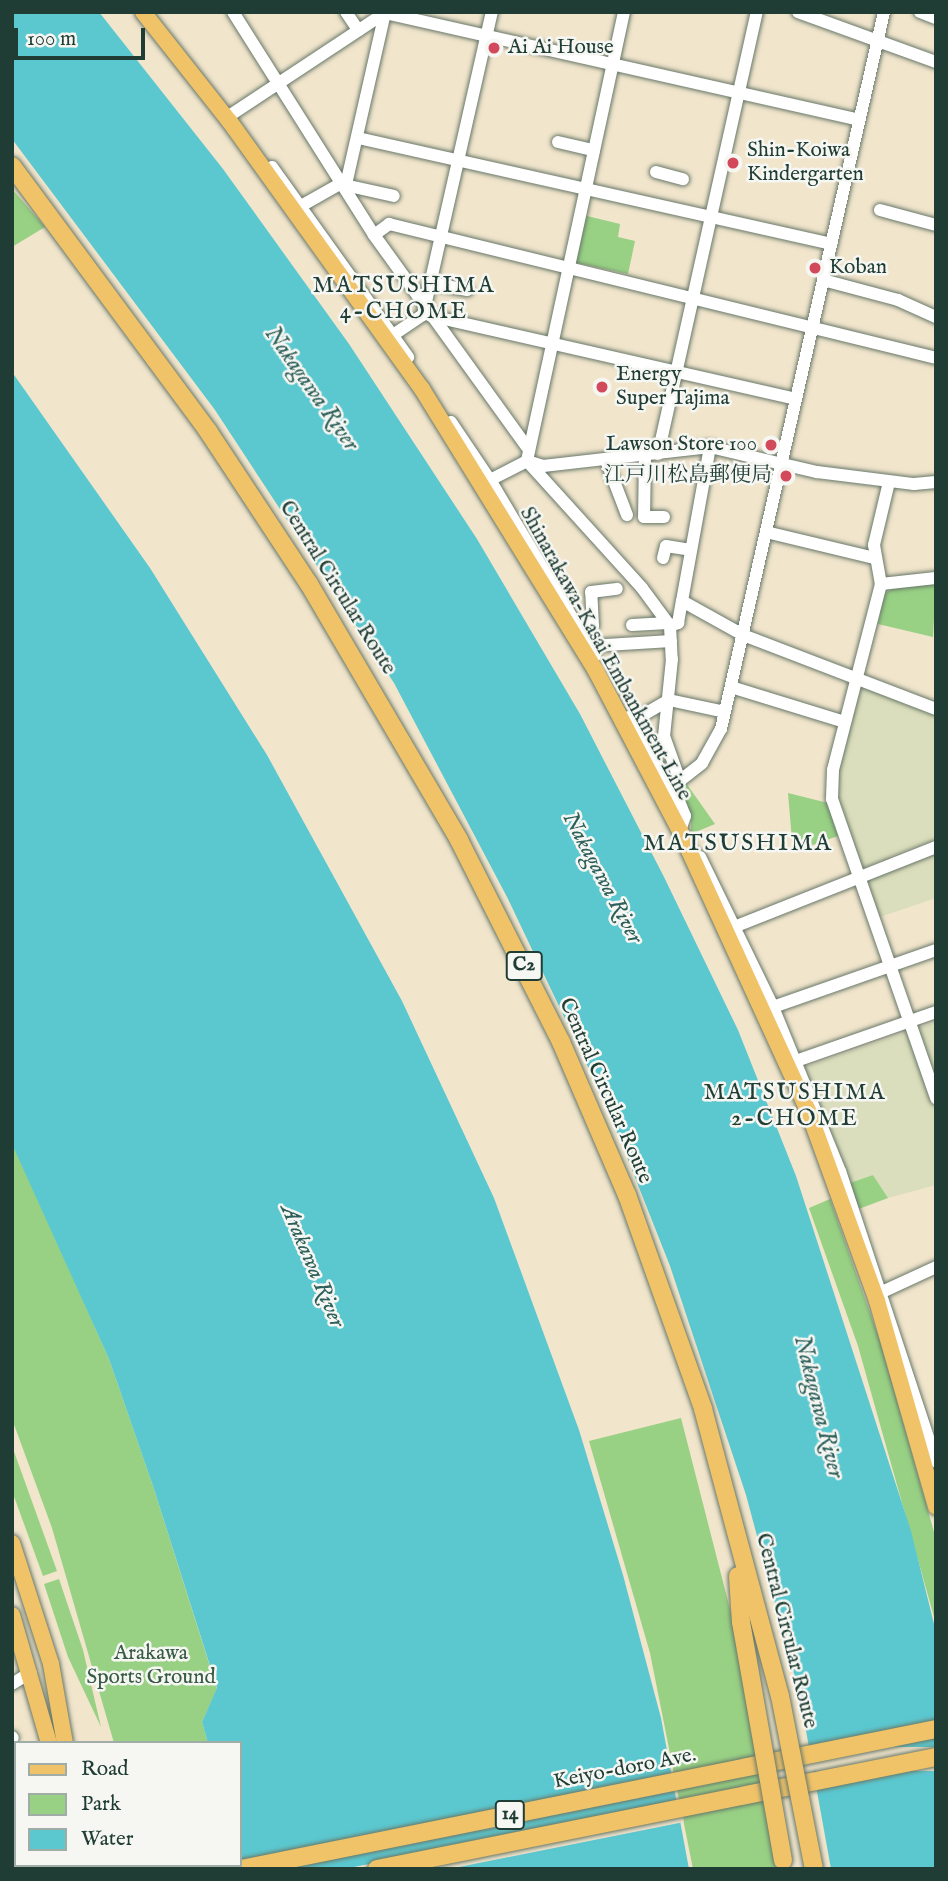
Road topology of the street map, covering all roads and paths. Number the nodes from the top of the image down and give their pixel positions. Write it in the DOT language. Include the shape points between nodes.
graph roads {
  1 [pos="143,12"];
  2 [pos="151,12"];
  3 [pos="233,12"];
  4 [pos="346,12"];
  5 [pos="492,12"];
  6 [pos="624,12"];
  7 [pos="757,12"];
  8 [pos="798,12"];
  9 [pos="884,12"];
  10 [pos="920,12"];
  11 [pos="385,13"];
  12 [pos="936,18"];
  13 [pos="358,30"];
  14 [pos="487,36"];
  15 [pos="877,42"];
  16 [pos="936,62"];
  17 [pos="613,65"];
  18 [pos="277,85"];
  19 [pos="739,93"];
  20 [pos="232,114"];
  21 [pos="859,120"];
  22 [pos="358,138"];
  23 [pos="558,142"];
  24 [pos="594,150"];
  25 [pos="459,161"];
  26 [pos="12,166"];
  27 [pos="656,172"];
  28 [pos="683,179"];
  29 [pos="340,184"];
  30 [pos="12,185"];
  31 [pos="585,189"];
  32 [pos="394,196"];
  33 [pos="301,206"];
  34 [pos="880,211"];
  35 [pos="711,217"];
  36 [pos="936,225"];
  37 [pos="374,234"];
  38 [pos="442,236"];
  39 [pos="831,244"];
  40 [pos="566,267"];
  41 [pos="823,280"];
  42 [pos="431,283"];
  43 [pos="467,290"];
  44 [pos="694,296"];
  45 [pos="371,310"];
  46 [pos="428,312"];
  47 [pos="936,317"];
  48 [pos="813,325"];
  49 [pos="393,335"];
  50 [pos="550,344"];
  51 [pos="936,358"];
  52 [pos="677,372"];
  53 [pos="796,400"];
  54 [pos="527,447"];
  55 [pos="710,447"];
  56 [pos="658,454"];
  57 [pos="645,456"];
  58 [pos="606,460"];
  59 [pos="527,461"];
  60 [pos="781,463"];
  61 [pos="489,480"];
  62 [pos="889,481"];
  63 [pos="936,482"];
  64 [pos="627,515"];
  65 [pos="664,517"];
  66 [pos="510,519"];
  67 [pos="766,532"];
  68 [pos="691,550"];
  69 [pos="663,558"];
  70 [pos="874,558"];
  71 [pos="936,578"];
  72 [pos="881,583"];
  73 [pos="617,589"];
  74 [pos="682,601"];
  75 [pos="632,625"];
  76 [pos="669,625"];
  77 [pos="581,631"];
  78 [pos="743,635"];
  79 [pos="671,642"];
  80 [pos="590,646"];
  81 [pos="858,677"];
  82 [pos="731,687"];
  83 [pos="669,700"];
  84 [pos="936,709"];
  85 [pos="725,712"];
  86 [pos="631,722"];
  87 [pos="845,722"];
  88 [pos="676,786"];
  89 [pos="680,831"];
  90 [pos="936,847"];
  91 [pos="856,877"];
  92 [pos="734,927"];
  93 [pos="936,950"];
  94 [pos="890,967"];
  95 [pos="772,1007"];
  96 [pos="936,1012"];
  97 [pos="908,1021"];
  98 [pos="796,1061"];
  99 [pos="934,1089"];
  100 [pos="812,1111"];
  101 [pos="936,1267"];
  102 [pos="882,1292"];
  103 [pos="936,1462"];
  104 [pos="936,1507"];
  105 [pos="12,1543"];
  106 [pos="738,1576"];
  107 [pos="12,1615"];
  108 [pos="31,1672"];
  109 [pos="12,1684"];
  110 [pos="780,1696"];
  111 [pos="936,1729"];
  112 [pos="48,1741"];
  113 [pos="65,1741"];
  114 [pos="936,1757"];
  115 [pos="241,1869"];
  116 [pos="377,1869"];
  117 [pos="785,1869"];
  118 [pos="803,1869"];
  119 [pos="814,1869"];
  120 [pos="825,1869"];
  1 -- 45 [label="main road, Shinarakawa-Kasai Embankment Line"];
  2 -- 20 [label="street"];
  3 -- 18 [label="street"];
  4 -- 13 [label="street"];
  5 -- 14 [label="street"];
  6 -- 17 [label="street"];
  7 -- 19 [label="street"];
  8 -- 15 [label="street"];
  9 -- 15 [label="street"];
  10 -- 12 [label="street"];
  11 -- 13 [label="street"];
  11 -- 14 [label="street"];
  11 -- 22 [label="street"];
  13 -- 18 [label="street"];
  14 -- 17 [label="street"];
  14 -- 25 [label="street"];
  15 -- 16 [label="street"];
  15 -- 21 [label="street"];
  17 -- 19 [label="street"];
  17 -- 24 [label="street"];
  18 -- 20 [label="street"];
  18 -- 29 [label="street"];
  19 -- 21 [label="street"];
  19 -- 35 [label="street"];
  20 -- 33 [label="street"];
  21 -- 39 [label="street"];
  22 -- 25 [label="street"];
  22 -- 29 [label="street" via="346,180"];
  23 -- 24 [label="street"];
  24 -- 31 [label="street"];
  25 -- 31 [label="street"];
  25 -- 38 [label="street"];
  26 -- 110 [label="highway, Central Circular Route / C2, bridge" via="208,430 281,540 381,702 508,934 584,1094 651,1259 703,1409"];
  27 -- 28 [label="street"];
  29 -- 32 [label="street"];
  29 -- 33 [label="street"];
  29 -- 37 [label="street"];
  30 -- 106 [label="highway, Central Circular Route / C2" via="237,493 364,697 476,896 550,1046 617,1202 693,1415"];
  31 -- 35 [label="street"];
  31 -- 40 [label="street"];
  33 -- 45 [label="street"];
  34 -- 36 [label="street"];
  35 -- 39 [label="street"];
  35 -- 44 [label="street"];
  37 -- 38 [label="street" via="389,224"];
  37 -- 46 [label="street"];
  38 -- 40 [label="street"];
  38 -- 42 [label="street"];
  39 -- 41 [label="street"];
  40 -- 44 [label="street"];
  40 -- 50 [label="street"];
  41 -- 47 [label="street" via="888,297"];
  41 -- 48 [label="street"];
  42 -- 43 [label="street"];
  42 -- 46 [label="street"];
  44 -- 48 [label="street"];
  44 -- 52 [label="street"];
  45 -- 49 [label="street"];
  45 -- 66 [label="main road, Shinarakawa-Kasai Embankment Line"];
  46 -- 49 [label="street"];
  46 -- 50 [label="street"];
  46 -- 54 [label="street"];
  48 -- 51 [label="street"];
  48 -- 53 [label="street"];
  49 -- 61 [label="street"];
  50 -- 52 [label="street"];
  50 -- 54 [label="street"];
  52 -- 53 [label="street"];
  52 -- 56 [label="street"];
  53 -- 60 [label="street"];
  54 -- 59 [label="street"];
  55 -- 56 [label="street"];
  55 -- 60 [label="street"];
  55 -- 68 [label="street"];
  56 -- 57 [label="street"];
  57 -- 58 [label="street"];
  57 -- 65 [label="street" via="644,517"];
  58 -- 59 [label="street" via="543,466"];
  58 -- 64 [label="street"];
  59 -- 61 [label="street"];
  59 -- 76 [label="street" via="642,588"];
  60 -- 62 [label="street"];
  60 -- 67 [label="street"];
  61 -- 66 [label="street"];
  62 -- 63 [label="street"];
  62 -- 70 [label="street"];
  66 -- 77 [label="street"];
  66 -- 89 [label="main road, Shinarakawa-Kasai Embankment Line"];
  67 -- 70 [label="street"];
  67 -- 78 [label="street"];
  68 -- 69 [label="street" via="666,547"];
  68 -- 74 [label="street"];
  70 -- 72 [label="street"];
  71 -- 72 [label="street"];
  72 -- 81 [label="street"];
  73 -- 77 [label="street" via="592,592 593,626"];
  74 -- 76 [label="street" via="678,623"];
  74 -- 78 [label="street"];
  75 -- 76 [label="street"];
  76 -- 79 [label="street"];
  77 -- 80 [label="street"];
  78 -- 81 [label="street"];
  78 -- 82 [label="street"];
  79 -- 80 [label="street"];
  79 -- 83 [label="street"];
  80 -- 86 [label="street"];
  81 -- 84 [label="street"];
  81 -- 87 [label="street"];
  82 -- 85 [label="street"];
  82 -- 87 [label="street"];
  83 -- 85 [label="street"];
  83 -- 86 [label="street"];
  83 -- 88 [label="street" via="664,736"];
  85 -- 88 [label="street" via="709,753"];
  86 -- 88 [label="street"];
  87 -- 91 [label="street" via="833,770 832,799"];
  88 -- 89 [label="street" via="685,816"];
  89 -- 92 [label="street" via="692,841"];
  89 -- 100 [label="main road, Shinarakawa-Kasai Embankment Line"];
  90 -- 91 [label="street"];
  91 -- 92 [label="street"];
  91 -- 94 [label="street"];
  92 -- 95 [label="street"];
  93 -- 94 [label="street"];
  94 -- 95 [label="street"];
  94 -- 97 [label="street"];
  95 -- 98 [label="street"];
  96 -- 97 [label="street"];
  97 -- 98 [label="street"];
  97 -- 99 [label="street"];
  98 -- 100 [label="street"];
  100 -- 102 [label="street"];
  100 -- 104 [label="main road, Shinarakawa-Kasai Embankment Line" via="877,1301"];
  101 -- 102 [label="street"];
  102 -- 103 [label="street"];
  105 -- 113 [label="main road" via="51,1664"];
  106 -- 117 [label="highway, bridge" via="741,1622"];
  106 -- 118 [label="highway, Central Circular Route / C2, bridge"];
  107 -- 108 [label="main road"];
  108 -- 109 [label="street"];
  108 -- 112 [label="main road"];
  110 -- 119 [label="highway, Central Circular Route / C2, bridge"];
  110 -- 120 [label="highway, bridge" via="806,1769"];
  111 -- 115 [label="highway, Keiyo-doro Ave. / 14"];
  114 -- 116 [label="highway, 14"];
}
